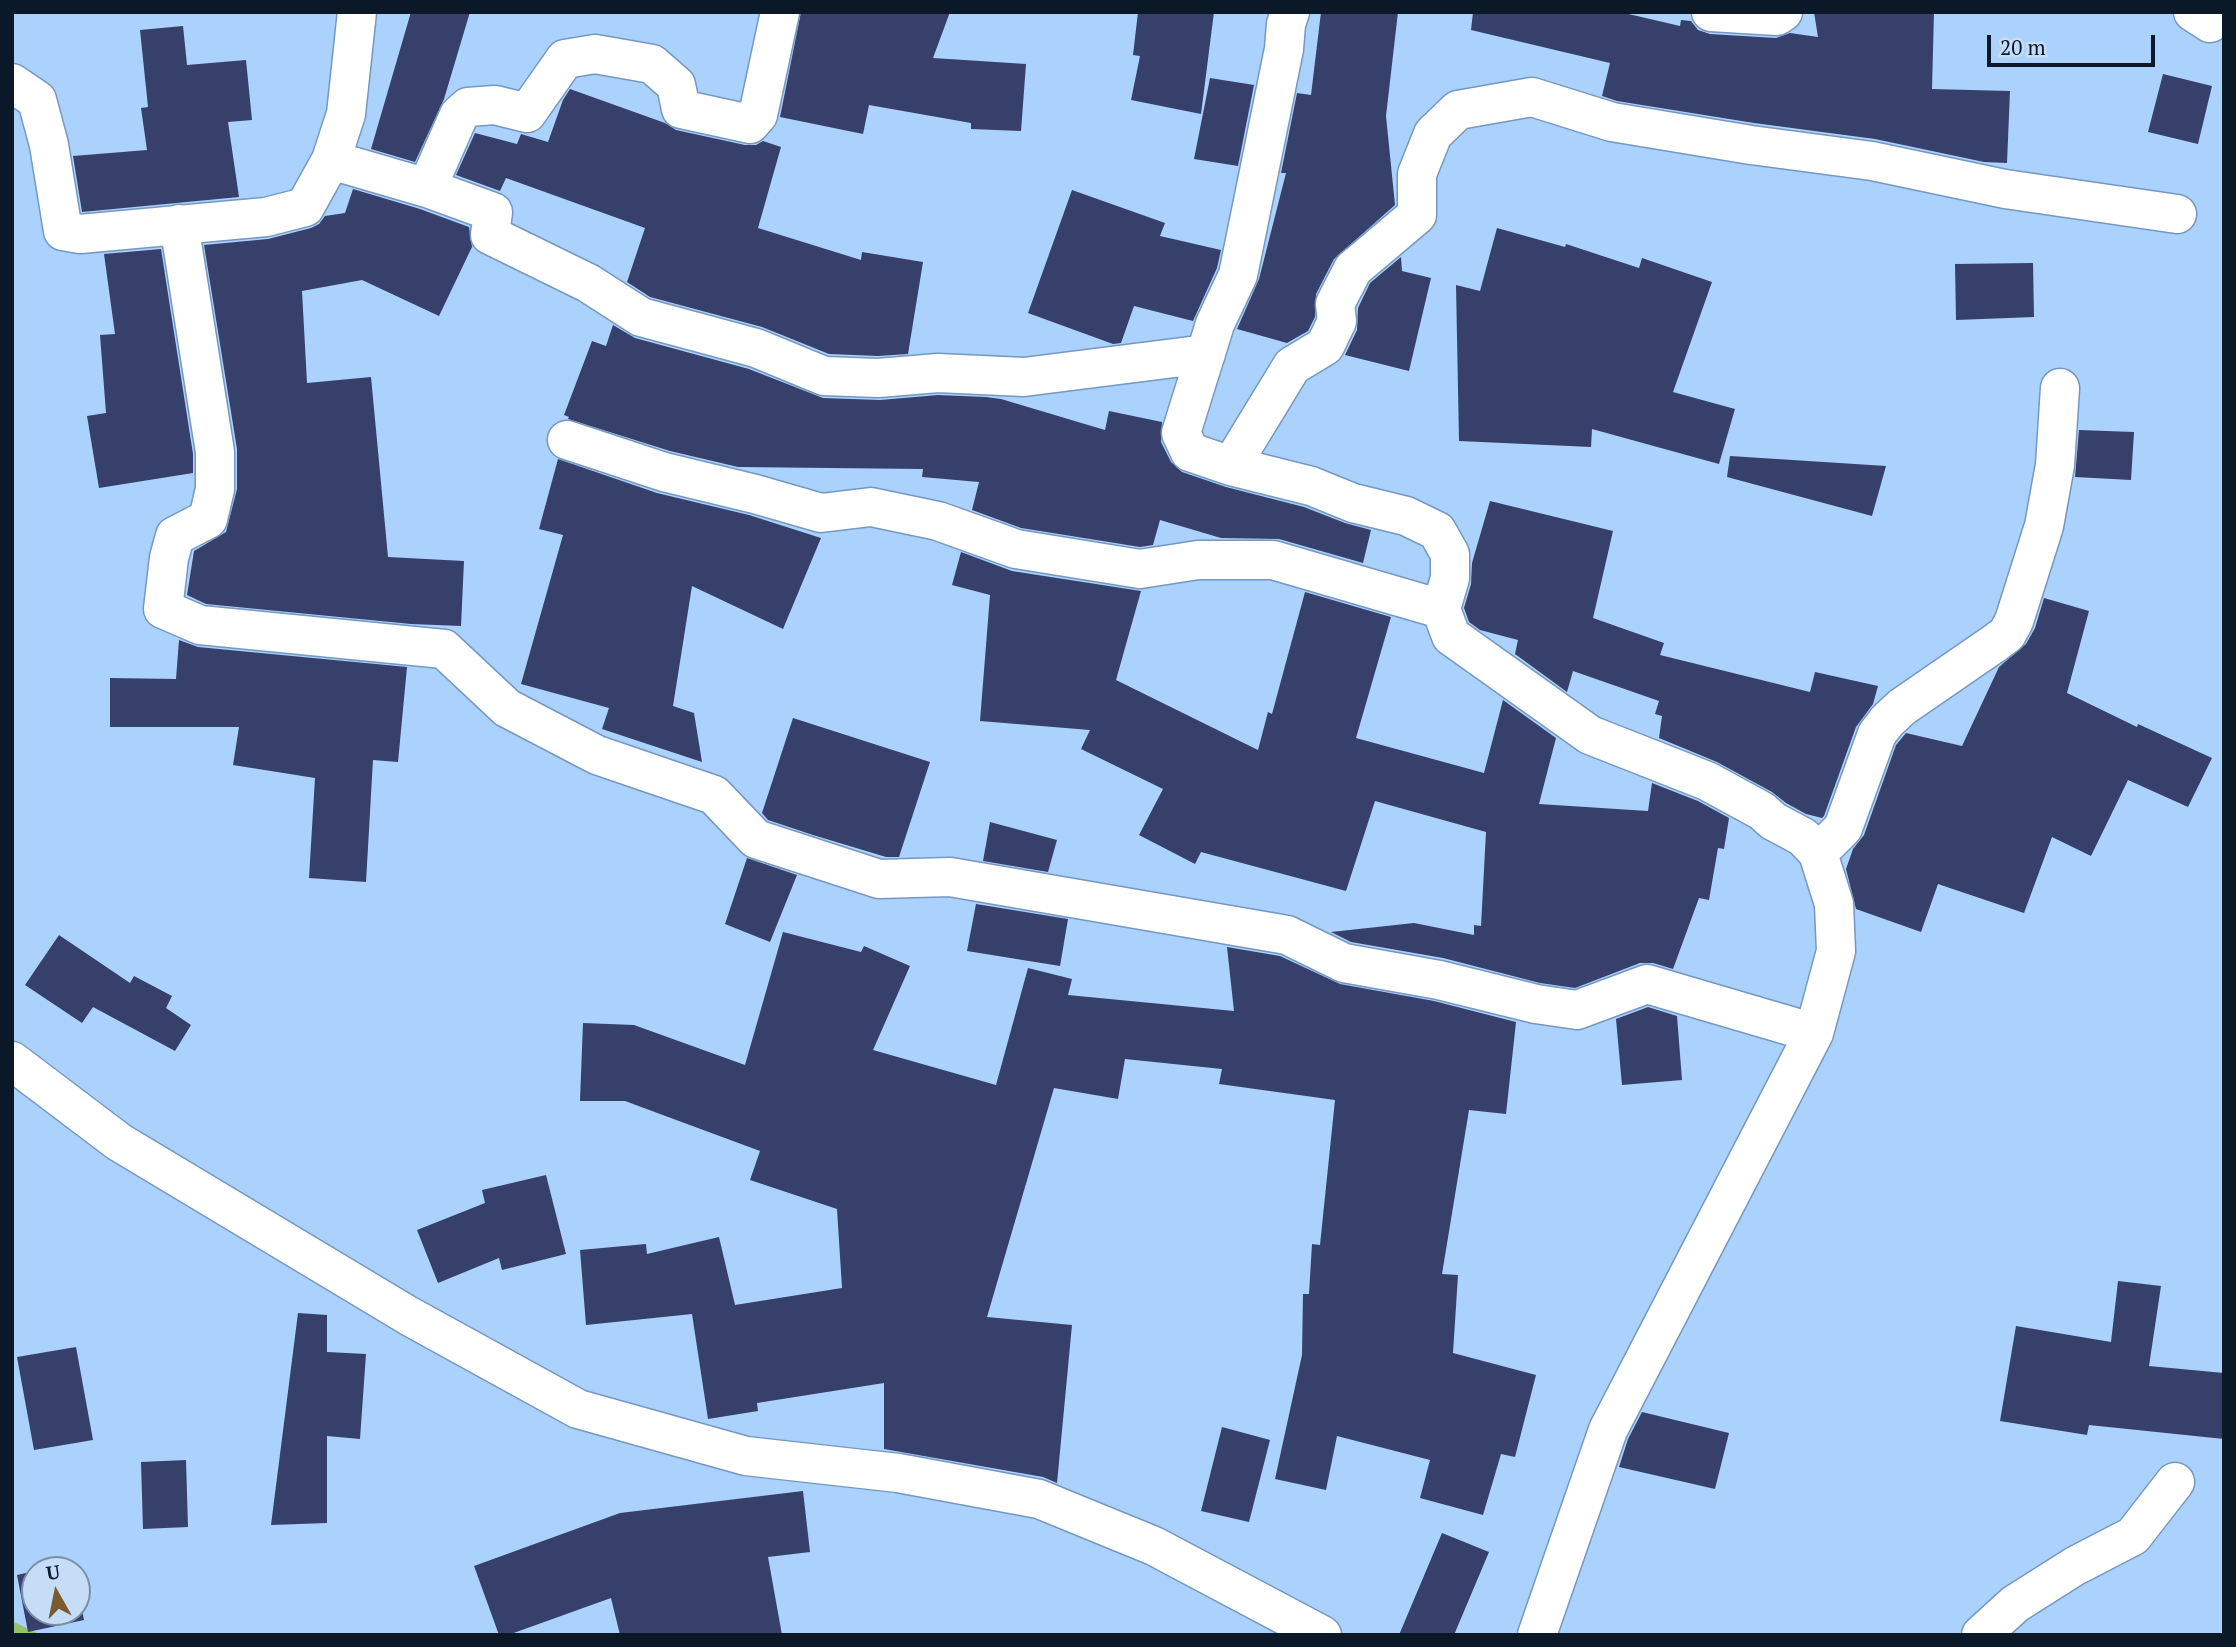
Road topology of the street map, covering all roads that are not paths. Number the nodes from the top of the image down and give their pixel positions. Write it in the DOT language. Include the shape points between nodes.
graph roads {
  1 [pos="357,12"];
  2 [pos="780,12"];
  3 [pos="1290,12"];
  4 [pos="1711,12"];
  5 [pos="1783,12"];
  6 [pos="12,83"];
  7 [pos="331,160"];
  8 [pos="427,188"];
  9 [pos="2177,214"];
  10 [pos="179,224"];
  11 [pos="1206,354"];
  12 [pos="2060,388"];
  13 [pos="567,440"];
  14 [pos="1231,466"];
  15 [pos="1441,609"];
  16 [pos="1818,853"];
  17 [pos="1814,1033"];
  18 [pos="12,1061"];
  19 [pos="2175,1482"];
  20 [pos="1322,1635"];
  21 [pos="1537,1635"];
  22 [pos="1980,1635"];
  1 -- 7 [label="street" via="346,114"];
  2 -- 8 [label="street" via="758,116 750,124 681,109 676,85 652,64 595,54 565,60 527,113 495,104 468,107 460,115"];
  3 -- 11 [label="street" via="1238,275"];
  4 -- 5 [label="street" via="1777,16"];
  6 -- 10 [label="street" via="37,100 63,231 80,234"];
  7 -- 8 [label="street"];
  7 -- 10 [label="street" via="305,207 266,217"];
  8 -- 11 [label="street" via="493,212 490,235 588,283 641,317 756,348 824,376 937,373 1024,377"];
  9 -- 14 [label="street" via="1612,122 1532,97 1458,110 1433,135 1418,174 1418,215 1353,269 1335,304 1337,321 1325,346 1292,366"];
  10 -- 17 [label="street" via="215,452 215,489 208,519 176,536 163,609 200,625 444,649 507,708 597,755 714,795 756,839 879,879 950,877 1287,935 1344,963 1577,1010 1647,984"];
  11 -- 14 [label="street" via="1181,433 1190,452"];
  12 -- 16 [label="street" via="2055,465 2044,526 2014,621 2007,634 1887,721 1877,734 1843,828"];
  13 -- 15 [label="street" via="664,472 821,513 871,507 937,521 1016,549 1140,569 1198,560 1273,560"];
  14 -- 15 [label="street" via="1311,486 1353,503 1406,516 1437,531 1450,554 1450,578"];
  15 -- 16 [label="street" via="1451,636 1590,735 1733,794 1803,837"];
  16 -- 17 [label="street" via="1834,904 1836,951"];
  17 -- 21 [label="street" via="1608,1430"];
  18 -- 20 [label="street" via="119,1143 409,1316 578,1409 746,1456 898,1473 1039,1499 1154,1546"];
  19 -- 22 [label="street" via="2133,1536 2075,1566 2015,1605"];
}
